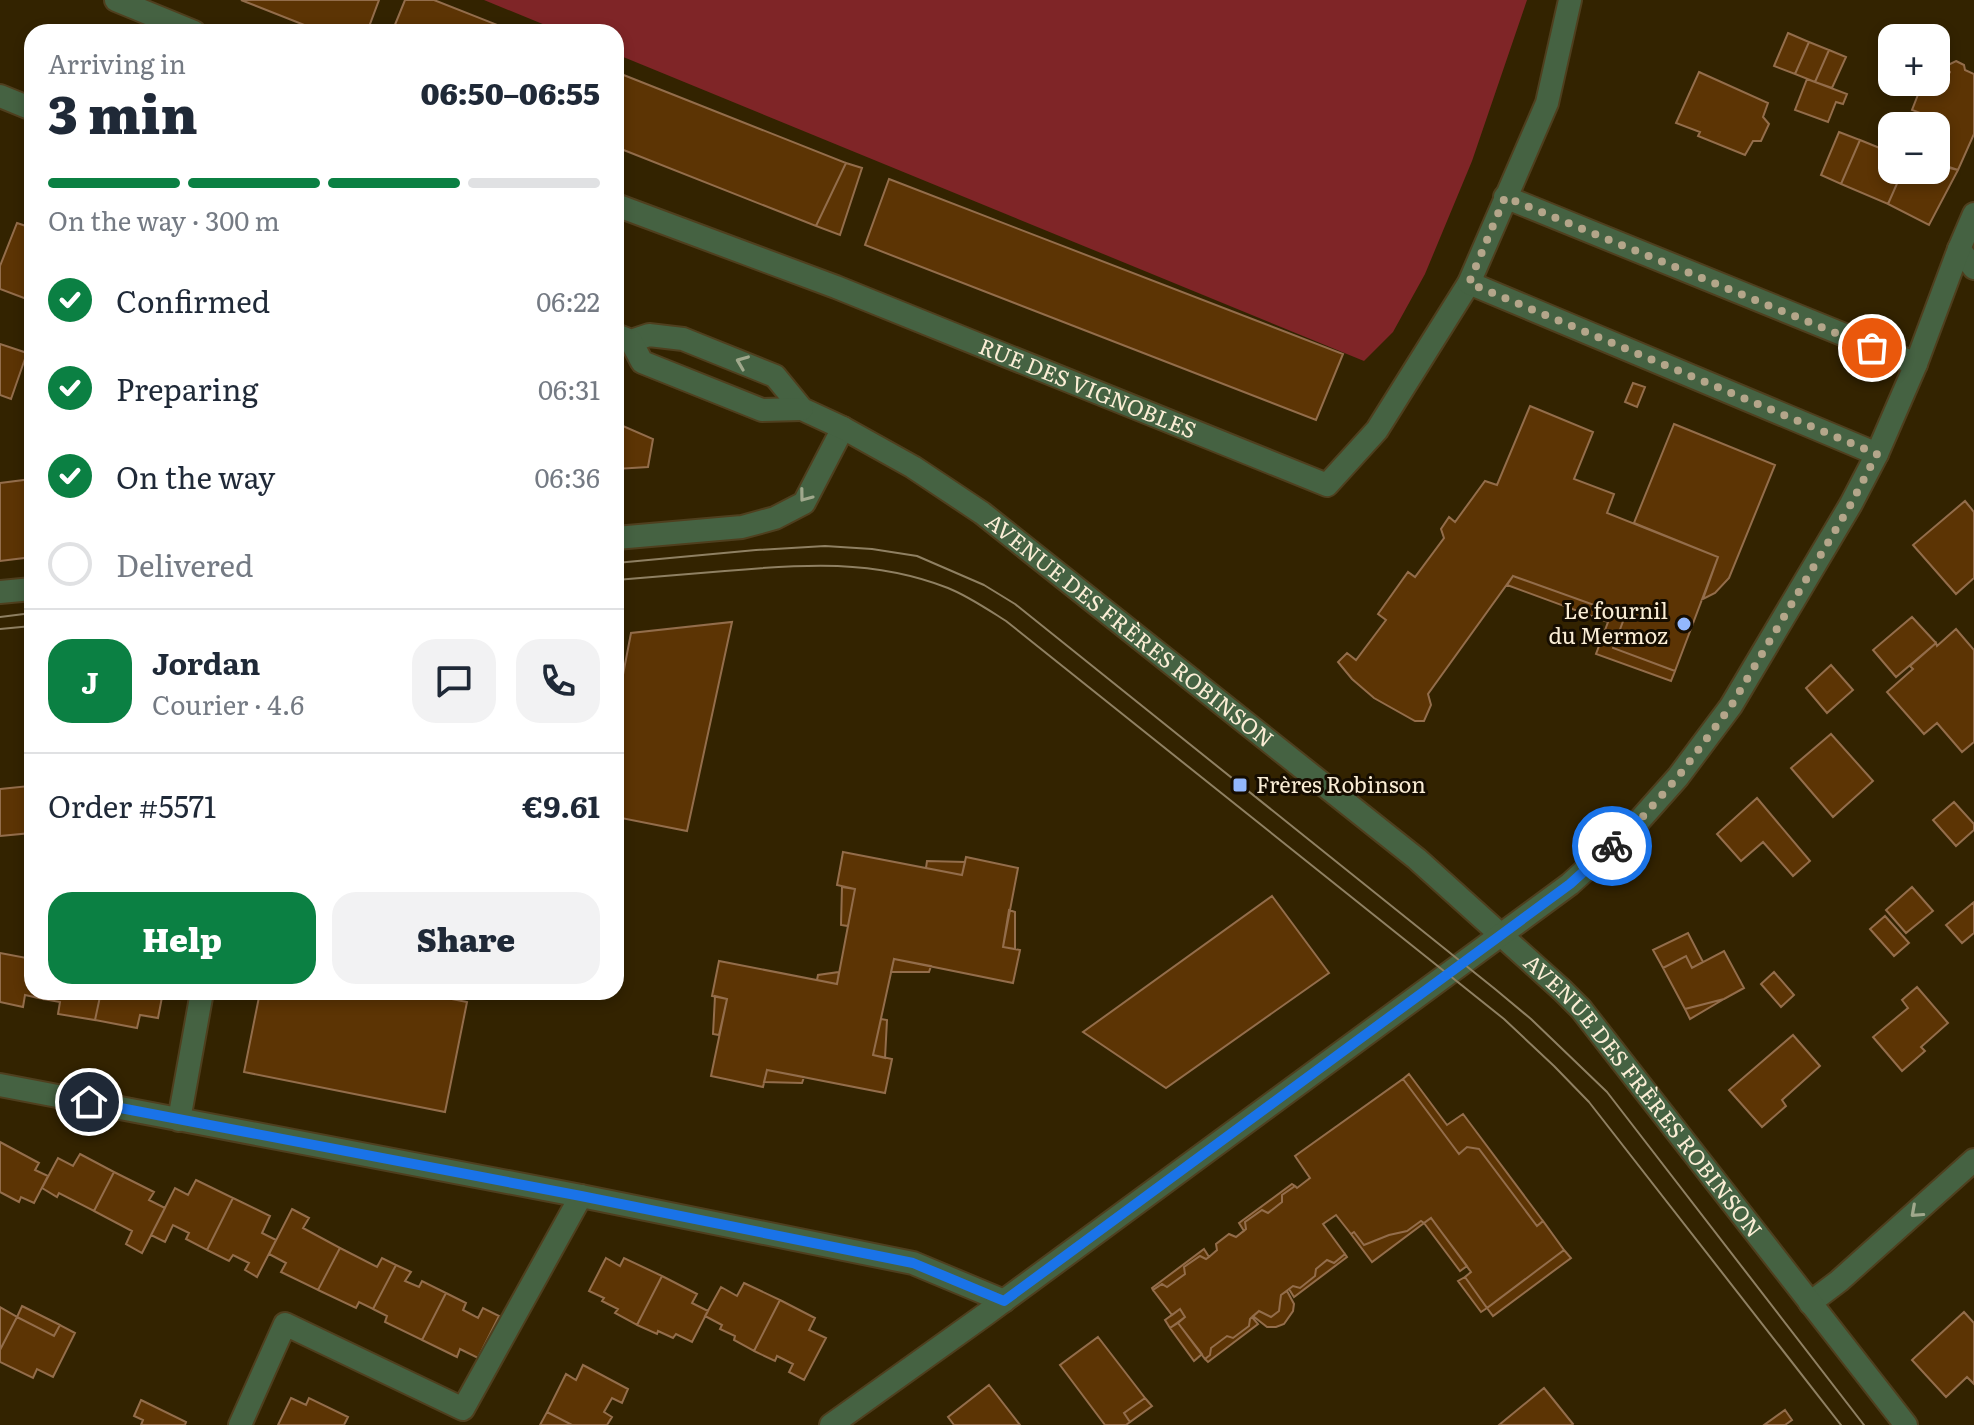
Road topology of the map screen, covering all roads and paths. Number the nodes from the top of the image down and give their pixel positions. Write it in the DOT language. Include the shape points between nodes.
graph roads {
  1 [pos="116,0"];
  2 [pos="1570,0"];
  3 [pos="174,24"];
  4 [pos="0,96"];
  5 [pos="24,106"];
  6 [pos="1505,197"];
  7 [pos="624,208"];
  8 [pos="1974,214"];
  9 [pos="1959,249"];
  10 [pos="1974,268"];
  11 [pos="1469,283"];
  12 [pos="624,338"];
  13 [pos="1916,364"];
  14 [pos="802,409"];
  15 [pos="843,428"];
  16 [pos="1877,454"];
  17 [pos="624,537"];
  18 [pos="24,590"];
  19 [pos="0,592"];
  20 [pos="1502,935"];
  21 [pos="201,1000"];
  22 [pos="0,1085"];
  23 [pos="179,1120"];
  24 [pos="1974,1160"];
  25 [pos="581,1196"];
  26 [pos="1004,1301"];
  27 [pos="1810,1303"];
  28 [pos="240,1425"];
  29 [pos="831,1425"];
  30 [pos="1906,1425"];
  1 -- 3 [label="street"];
  2 -- 6 [label="street, RUE DES VIGNOBLES" via="1547,103"];
  4 -- 5 [label="street"];
  6 -- 11 [label="street, RUE DES VIGNOBLES"];
  6 -- 13 [label="street"];
  7 -- 11 [label="street, RUE DES VIGNOBLES" via="836,287 1327,485 1377,430"];
  8 -- 9 [label="street"];
  9 -- 10 [label="street"];
  9 -- 13 [label="street"];
  11 -- 16 [label="street"];
  12 -- 14 [label="street, AVENUE DES FRÈRES ROBINSON" via="642,362 762,410"];
  14 -- 12 [label="street, AVENUE DES FRÈRES ROBINSON, one-way" via="775,376 741,361 683,339"];
  13 -- 16 [label="street"];
  14 -- 15 [label="street, AVENUE DES FRÈRES ROBINSON"];
  15 -- 17 [label="street, one-way" via="804,503 775,518 742,527"];
  15 -- 20 [label="street, AVENUE DES FRÈRES ROBINSON" via="982,513 1417,859"];
  16 -- 20 [label="street" via="1731,706 1678,777 1570,884"];
  18 -- 19 [label="street"];
  20 -- 26 [label="street"];
  20 -- 27 [label="street, AVENUE DES FRÈRES ROBINSON" via="1581,1009"];
  21 -- 23 [label="street"];
  22 -- 23 [label="street"];
  23 -- 25 [label="street"];
  24 -- 27 [label="street, one-way"];
  25 -- 26 [label="street" via="913,1263"];
  25 -- 28 [label="street" via="463,1409 285,1324"];
  26 -- 29 [label="street"];
  27 -- 30 [label="street, AVENUE DES FRÈRES ROBINSON"];
}
